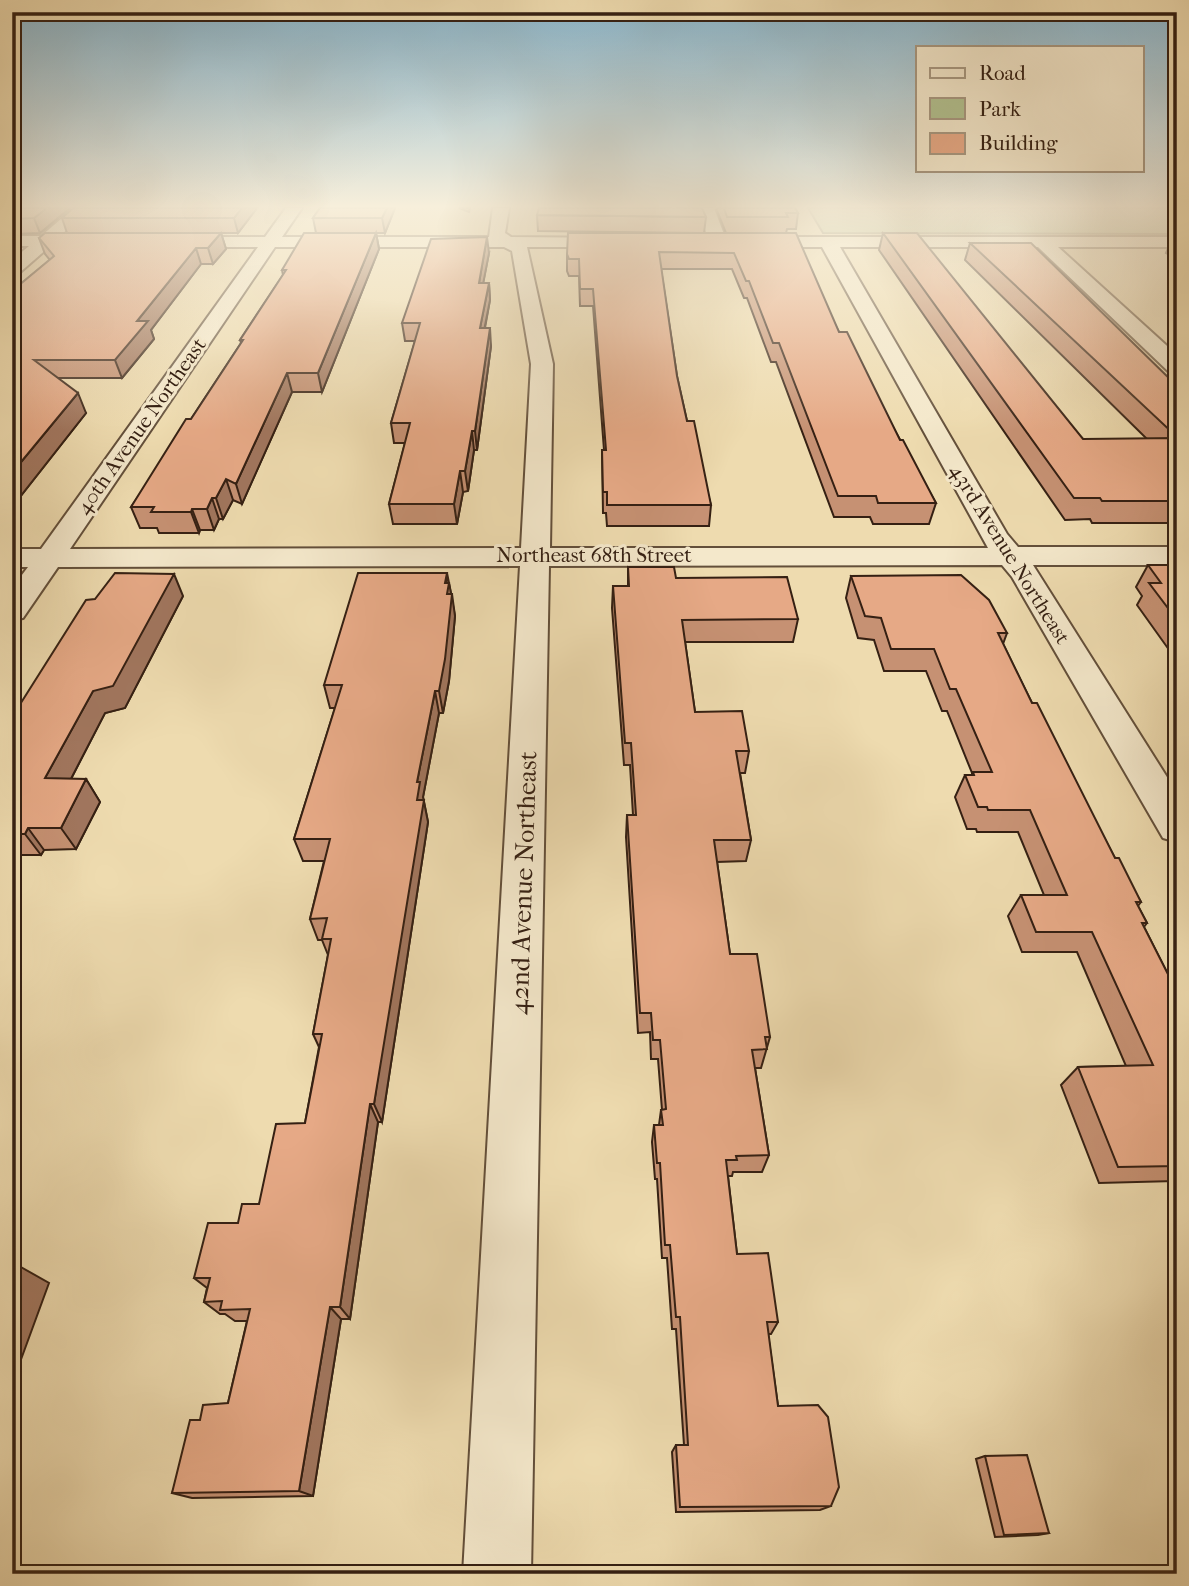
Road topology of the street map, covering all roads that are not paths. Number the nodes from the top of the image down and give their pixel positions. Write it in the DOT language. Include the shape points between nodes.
graph roads {
  1 [pos="242,282"];
  2 [pos="526,282"];
  3 [pos="851,282"];
  4 [pos="1085,282"];
  5 [pos="1177,367"];
  6 [pos="535,555"];
  7 [pos="1009,555"];
  8 [pos="1177,556"];
  9 [pos="12,558"];
  10 [pos="49,558"];
  11 [pos="12,611"];
  12 [pos="1177,827"];
  13 [pos="496,1574"];
  1 -- 10 [label="street, 40th Avenue Northeast"];
  2 -- 6 [label="street, 42nd Avenue Northeast" via="542,364"];
  3 -- 7 [label="street, 43rd Avenue Northeast" via="995,538"];
  4 -- 5 [label="street"];
  6 -- 7 [label="street, Northeast 68th Street"];
  6 -- 10 [label="street, Northeast 68th Street"];
  6 -- 13 [label="street, 42nd Avenue Northeast"];
  7 -- 8 [label="street, Northeast 68th Street"];
  7 -- 12 [label="street, 43rd Avenue Northeast" via="1025,574"];
  9 -- 10 [label="street, Northeast 68th Street"];
  10 -- 11 [label="street, 40th Avenue Northeast"];
}
